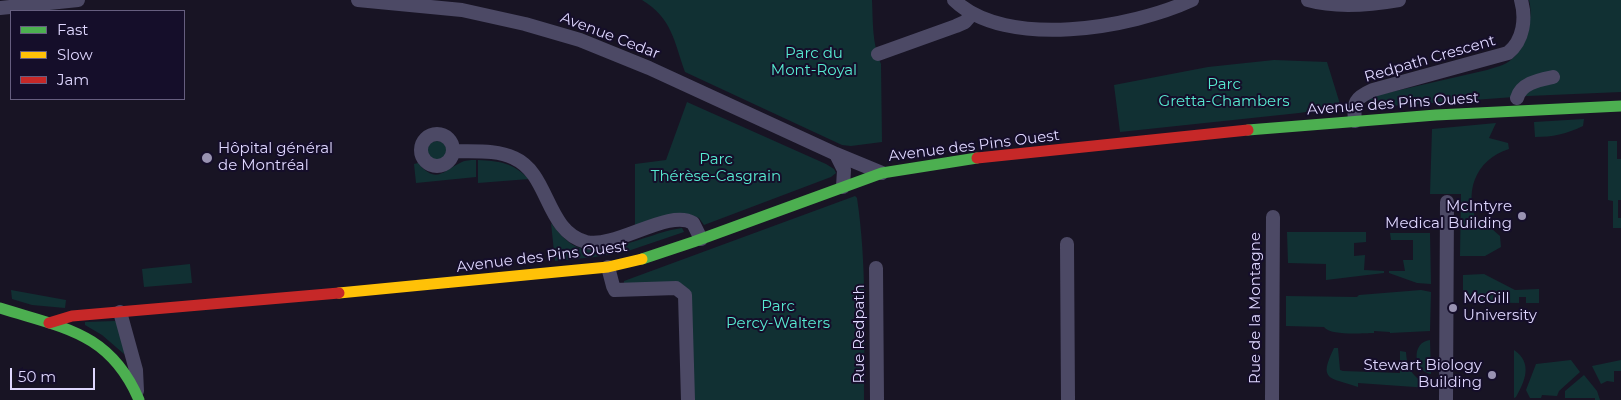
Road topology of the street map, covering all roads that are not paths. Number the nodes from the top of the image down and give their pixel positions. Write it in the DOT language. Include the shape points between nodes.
graph roads {
  1 [pos="78,0"];
  2 [pos="358,0"];
  3 [pos="954,0"];
  4 [pos="1192,0"];
  5 [pos="1308,0"];
  6 [pos="1399,0"];
  7 [pos="1521,0"];
  8 [pos="0,8"];
  9 [pos="972,14"];
  10 [pos="878,54"];
  11 [pos="1552,77"];
  12 [pos="1517,98"];
  13 [pos="1621,106"];
  14 [pos="1355,121"];
  15 [pos="453,151"];
  16 [pos="836,154"];
  17 [pos="882,173"];
  18 [pos="843,187"];
  19 [pos="1447,202"];
  20 [pos="1273,217"];
  21 [pos="701,238"];
  22 [pos="1067,244"];
  23 [pos="608,267"];
  24 [pos="876,268"];
  25 [pos="0,308"];
  26 [pos="120,312"];
  27 [pos="49,324"];
  28 [pos="122,369"];
  29 [pos="123,393"];
  30 [pos="138,398"];
  31 [pos="688,400"];
  32 [pos="877,400"];
  33 [pos="1068,400"];
  34 [pos="1272,400"];
  35 [pos="1446,400"];
  1 -- 8 [label="street"];
  2 -- 16 [label="street, Avenue Cedar" via="462,10 580,40"];
  3 -- 9 [label="street"];
  4 -- 9 [label="street" via="1143,18 1078,29 1021,27 989,22"];
  5 -- 6 [label="street" via="1351,4"];
  7 -- 14 [label="street, Redpath Crescent" via="1523,26 1517,42 1508,53 1373,90 1356,102"];
  9 -- 10 [label="street" via="956,26"];
  11 -- 12 [label="street" via="1526,86"];
  13 -- 14 [label="main road, Avenue des Pins Ouest"];
  14 -- 17 [label="main road, Avenue des Pins Ouest" via="986,157"];
  15 -- 21 [label="street" via="500,154 518,160 535,176 557,219 584,241 606,241 681,220 693,223"];
  16 -- 17 [label="street, Avenue Cedar"];
  16 -- 18 [label="street" via="844,170"];
  17 -- 18 [label="main road, Avenue des Pins Ouest"];
  18 -- 21 [label="main road, Avenue des Pins Ouest"];
  19 -- 35 [label="street"];
  20 -- 34 [label="street, Rue de la Montagne"];
  21 -- 23 [label="main road, Avenue des Pins Ouest"];
  22 -- 33 [label="street"];
  23 -- 26 [label="main road, Avenue des Pins Ouest"];
  23 -- 31 [label="street" via="615,290 676,288 685,295"];
  24 -- 32 [label="street, Rue Redpath"];
  25 -- 27 [label="main road"];
  26 -- 27 [label="main road, Avenue des Pins Ouest" via="72,316"];
  26 -- 30 [label="street" via="136,370"];
  27 -- 28 [label="main road" via="70,329 87,338"];
  28 -- 29 [label="main road"];
  28 -- 30 [label="main road"];
}
